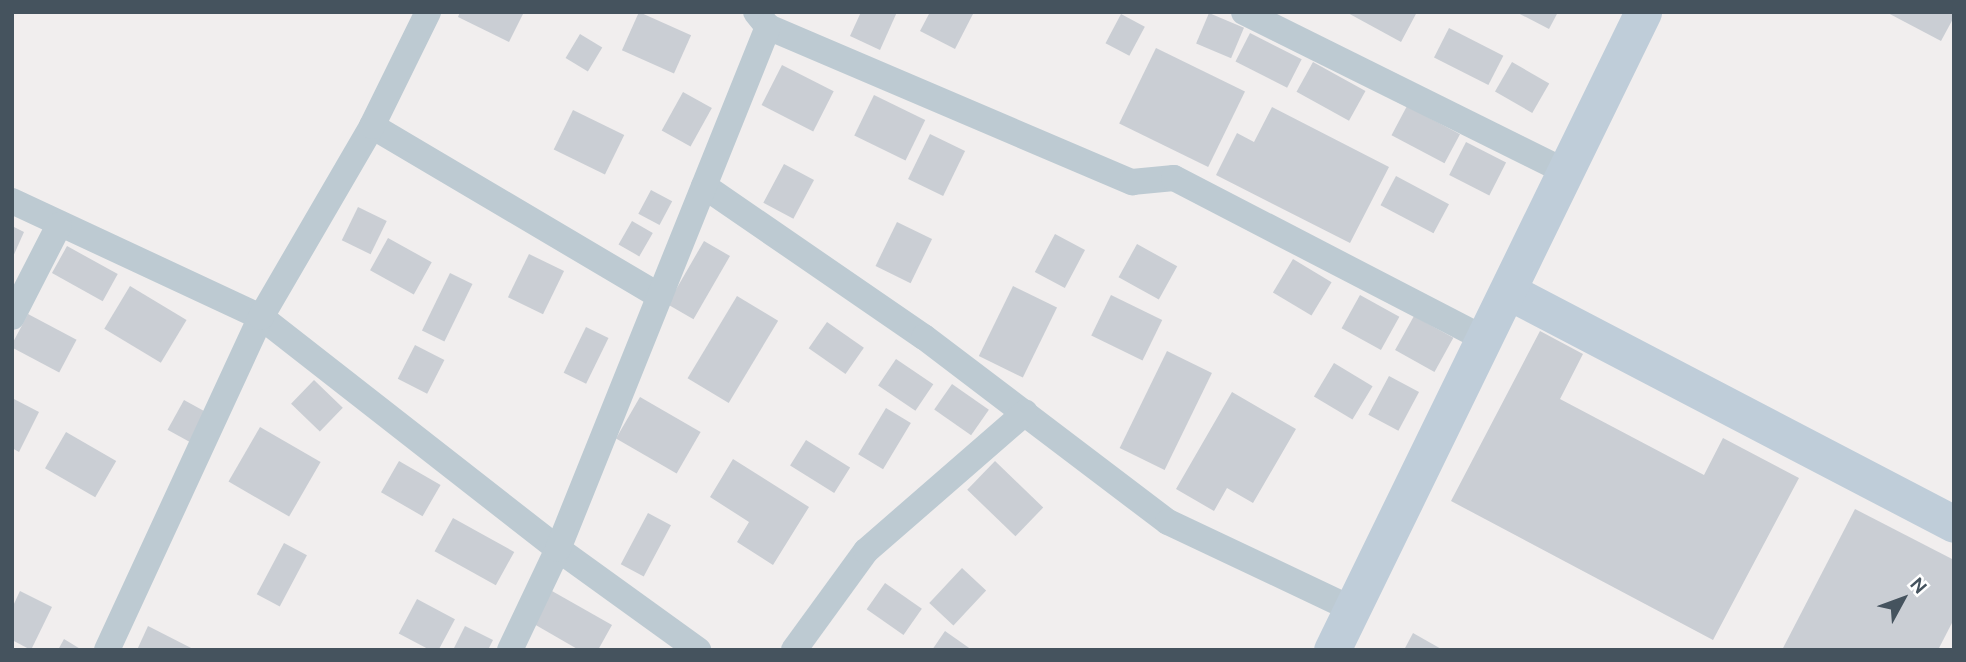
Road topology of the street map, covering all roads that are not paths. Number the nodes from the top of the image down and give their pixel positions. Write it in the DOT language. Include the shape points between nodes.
graph roads {
  1 [pos="428,12"];
  2 [pos="1244,12"];
  3 [pos="1643,12"];
  4 [pos="762,20"];
  5 [pos="372,126"];
  6 [pos="1565,171"];
  7 [pos="704,186"];
  8 [pos="12,201"];
  9 [pos="58,225"];
  10 [pos="1508,291"];
  11 [pos="660,296"];
  12 [pos="12,317"];
  13 [pos="261,317"];
  14 [pos="1485,339"];
  15 [pos="1025,414"];
  16 [pos="1954,524"];
  17 [pos="558,549"];
  18 [pos="1352,609"];
  19 [pos="107,650"];
  20 [pos="510,650"];
  21 [pos="698,650"];
  22 [pos="794,650"];
  23 [pos="1332,650"];
  1 -- 5 [label="street"];
  2 -- 6 [label="street"];
  3 -- 6 [label="street"];
  4 -- 7 [label="street"];
  4 -- 14 [label="street" via="1132,182 1174,178"];
  5 -- 11 [label="street"];
  5 -- 13 [label="street"];
  6 -- 10 [label="street"];
  7 -- 11 [label="street"];
  7 -- 15 [label="street"];
  8 -- 9 [label="street"];
  9 -- 12 [label="street"];
  9 -- 13 [label="street"];
  10 -- 14 [label="street"];
  10 -- 16 [label="street"];
  11 -- 17 [label="street"];
  13 -- 17 [label="street"];
  13 -- 19 [label="street"];
  14 -- 18 [label="street"];
  15 -- 18 [label="street" via="1168,522"];
  15 -- 22 [label="street" via="866,551"];
  17 -- 20 [label="street"];
  17 -- 21 [label="street"];
  18 -- 23 [label="street"];
}
